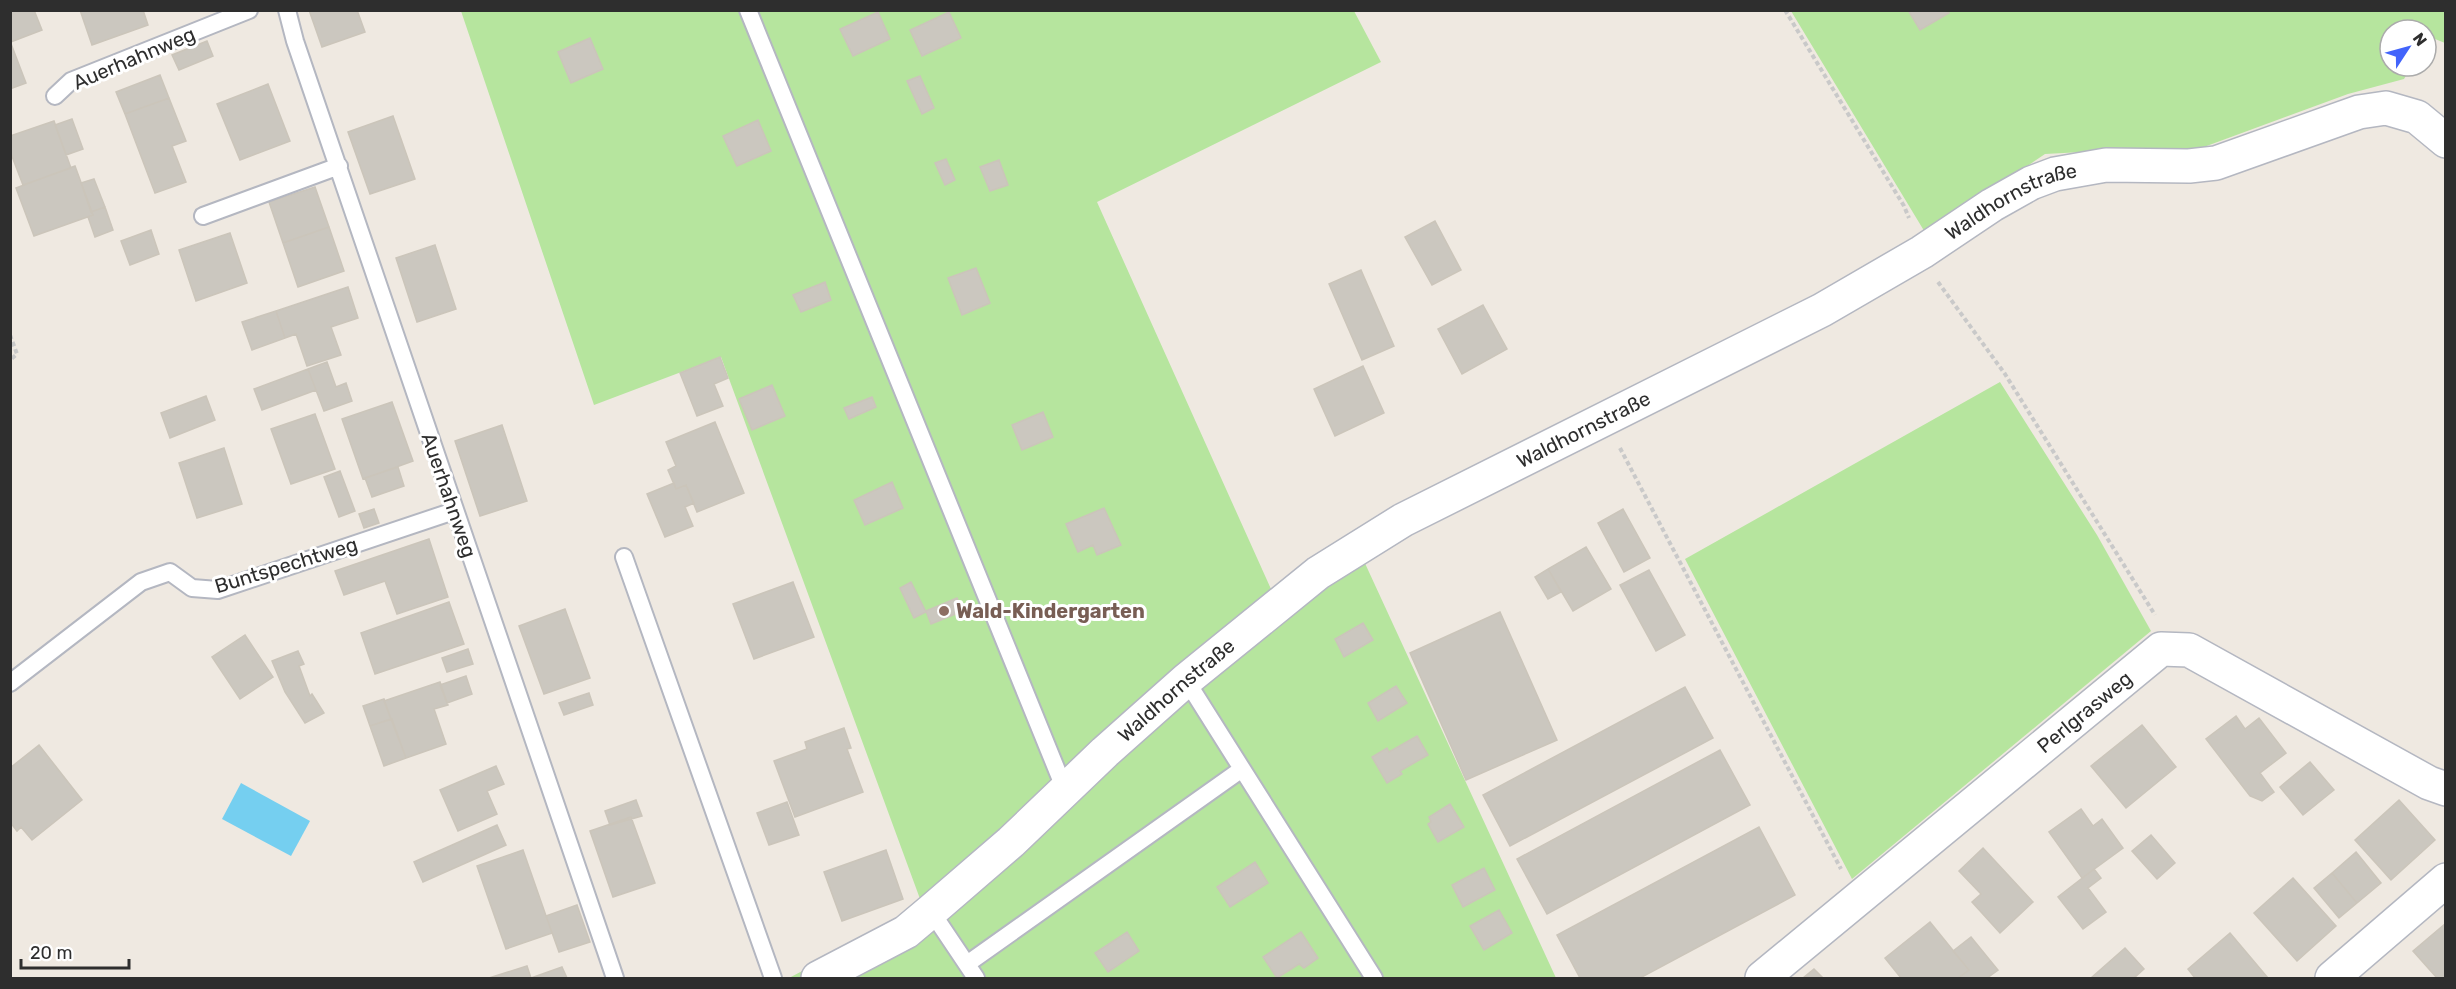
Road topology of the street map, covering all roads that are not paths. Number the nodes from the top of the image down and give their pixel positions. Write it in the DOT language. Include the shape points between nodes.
graph roads {
  1 [pos="249,10"];
  2 [pos="287,10"];
  3 [pos="748,10"];
  4 [pos="55,96"];
  5 [pos="2445,141"];
  6 [pos="339,166"];
  7 [pos="203,216"];
  8 [pos="454,511"];
  9 [pos="624,557"];
  10 [pos="1186,680"];
  11 [pos="10,683"];
  12 [pos="1242,769"];
  13 [pos="2445,789"];
  14 [pos="1065,790"];
  15 [pos="2445,880"];
  16 [pos="931,911"];
  17 [pos="972,971"];
  18 [pos="615,978"];
  19 [pos="772,978"];
  20 [pos="818,978"];
  21 [pos="1374,978"];
  22 [pos="1762,978"];
  23 [pos="2332,978"];
  1 -- 4 [label="lane, Auerhahnweg" via="70,81"];
  2 -- 6 [label="lane, Auerhahnweg"];
  3 -- 14 [label="lane"];
  5 -- 10 [label="street, Waldhornstraße" via="2417,117 2386,108 2359,112 2216,164 2106,165 2055,174 2031,183 1822,310 1402,520 1318,573"];
  6 -- 7 [label="lane"];
  6 -- 8 [label="lane, Auerhahnweg"];
  8 -- 11 [label="lane, Buntspechtweg" via="218,590 192,588 170,572 141,582"];
  8 -- 18 [label="lane, Auerhahnweg"];
  9 -- 19 [label="lane"];
  10 -- 12 [label="lane"];
  10 -- 14 [label="street, Waldhornstraße"];
  12 -- 17 [label="lane"];
  12 -- 21 [label="lane"];
  13 -- 22 [label="street, Perlgrasweg" via="2189,650 2161,648"];
  14 -- 16 [label="street, Waldhornstraße"];
  15 -- 23 [label="street"];
  16 -- 17 [label="lane"];
  16 -- 20 [label="street, Waldhornstraße" via="906,932"];
}
